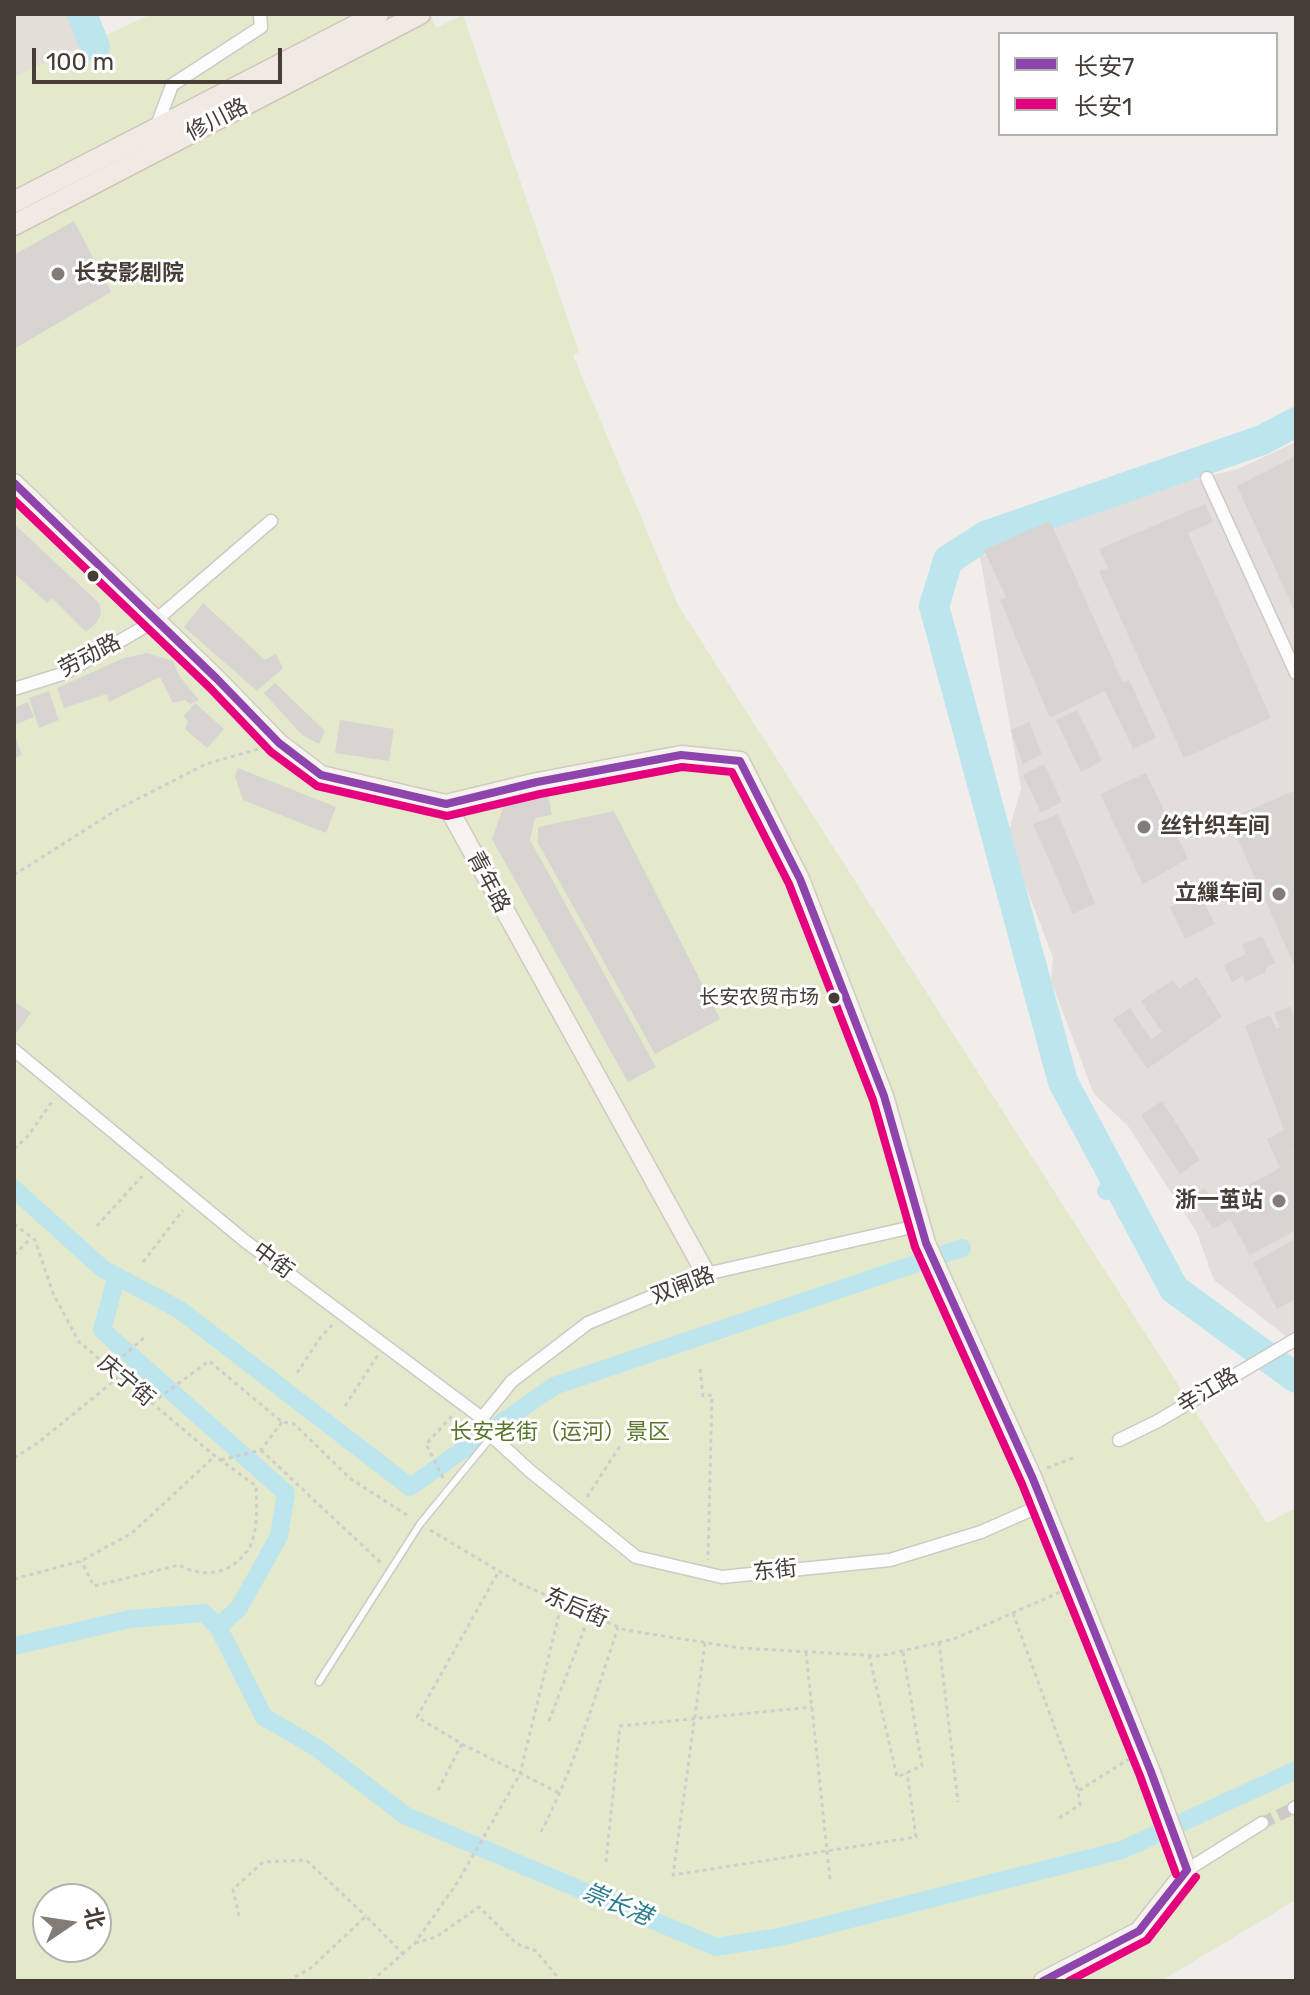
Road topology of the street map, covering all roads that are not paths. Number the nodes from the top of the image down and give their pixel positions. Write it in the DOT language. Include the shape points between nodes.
graph roads {
  1 [pos="260,14"];
  2 [pos="378,14"];
  3 [pos="420,14"];
  4 [pos="154,131"];
  5 [pos="14,202"];
  6 [pos="14,225"];
  7 [pos="1207,478"];
  8 [pos="14,483"];
  9 [pos="271,521"];
  10 [pos="156,620"];
  11 [pos="1296,673"];
  12 [pos="14,689"];
  13 [pos="446,804"];
  14 [pos="14,1050"];
  15 [pos="924,1234"];
  16 [pos="706,1274"];
  17 [pos="1296,1339"];
  18 [pos="483,1420"];
  19 [pos="491,1435"];
  20 [pos="1119,1440"];
  21 [pos="530,1471"];
  22 [pos="1042,1505"];
  23 [pos="319,1682"];
  24 [pos="1262,1823"];
  25 [pos="1185,1866"];
  26 [pos="1043,1981"];
  1 -- 4 [label="street" via="261,27 172,85"];
  2 -- 4 [label="main road, 修川路"];
  3 -- 6 [label="main road, 修川路"];
  4 -- 5 [label="main road, 修川路"];
  7 -- 11 [label="street"];
  8 -- 10 [label="street"];
  9 -- 10 [label="street, 劳动路"];
  10 -- 12 [label="street, 劳动路" via="65,673"];
  10 -- 13 [label="street" via="279,743 321,775"];
  13 -- 15 [label="street" via="681,755 740,761 805,893 884,1096"];
  13 -- 16 [label="street, 青年路"];
  14 -- 18 [label="street, 中街" via="245,1241"];
  15 -- 16 [label="street, 双闸路"];
  15 -- 22 [label="street"];
  16 -- 18 [label="street, 双闸路" via="588,1323 512,1381"];
  17 -- 20 [label="street, 辛江路"];
  18 -- 19 [label="street, 中街"];
  19 -- 21 [label="street, 中街"];
  19 -- 23 [label="lane" via="420,1524"];
  21 -- 22 [label="street, 东街" via="636,1557 722,1577 890,1560 981,1532"];
  22 -- 25 [label="street"];
  24 -- 25 [label="street"];
  25 -- 26 [label="street" via="1139,1931"];
}
